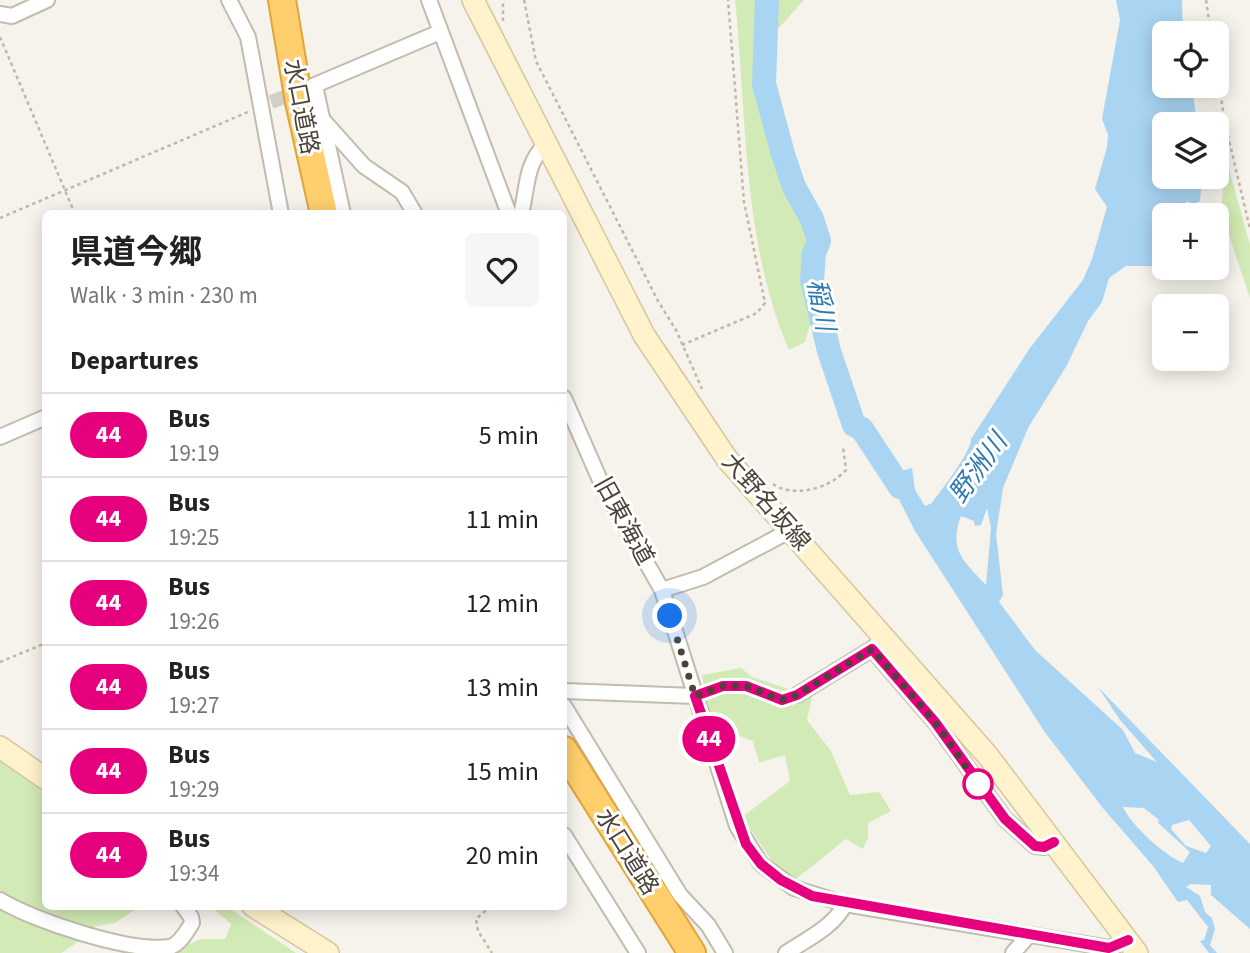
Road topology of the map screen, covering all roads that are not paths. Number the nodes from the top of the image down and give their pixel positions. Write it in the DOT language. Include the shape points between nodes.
graph roads {
  1 [pos="47,0"];
  2 [pos="229,0"];
  3 [pos="264,0"];
  4 [pos="282,0"];
  5 [pos="429,0"];
  6 [pos="473,0"];
  7 [pos="0,14"];
  8 [pos="440,32"];
  9 [pos="322,118"];
  10 [pos="547,144"];
  11 [pos="280,210"];
  12 [pos="305,210"];
  13 [pos="323,210"];
  14 [pos="342,210"];
  15 [pos="413,210"];
  16 [pos="507,210"];
  17 [pos="523,210"];
  18 [pos="567,405"];
  19 [pos="42,419"];
  20 [pos="0,437"];
  21 [pos="791,530"];
  22 [pos="662,590"];
  23 [pos="879,643"];
  24 [pos="567,691"];
  25 [pos="797,695"];
  26 [pos="695,696"];
  27 [pos="567,711"];
  28 [pos="0,747"];
  29 [pos="567,755"];
  30 [pos="42,776"];
  31 [pos="567,789"];
  32 [pos="567,840"];
  33 [pos="0,900"];
  34 [pos="845,904"];
  35 [pos="185,910"];
  36 [pos="259,910"];
  37 [pos="1029,935"];
  38 [pos="1132,947"];
  39 [pos="328,953"];
  40 [pos="638,953"];
  41 [pos="670,953"];
  42 [pos="692,953"];
  43 [pos="725,953"];
  44 [pos="786,953"];
  45 [pos="1013,953"];
  1 -- 7 [label="street" via="12,16"];
  2 -- 11 [label="street" via="248,37 265,104"];
  3 -- 12 [label="highway, 水口道路"];
  4 -- 13 [label="highway, 水口道路"];
  5 -- 8 [label="street"];
  6 -- 10 [label="main road, 大野名坂線"];
  8 -- 9 [label="street" via="311,87"];
  8 -- 16 [label="street"];
  9 -- 14 [label="street"];
  9 -- 15 [label="street" via="364,166 402,192"];
  10 -- 17 [label="street" via="528,170"];
  10 -- 21 [label="main road, 大野名坂線" via="644,335 676,386 727,459"];
  18 -- 22 [label="street, 旧東海道" via="603,487"];
  19 -- 20 [label="street"];
  21 -- 22 [label="street, 旧東海道" via="704,577"];
  21 -- 23 [label="main road, 大野名坂線"];
  22 -- 26 [label="street"];
  23 -- 25 [label="street"];
  23 -- 38 [label="main road, 大野名坂線" via="988,756"];
  24 -- 26 [label="street"];
  25 -- 26 [label="lane" via="782,700 746,686 723,686"];
  26 -- 34 [label="street" via="746,844 761,864 787,884"];
  27 -- 43 [label="street" via="680,895 708,925"];
  28 -- 30 [label="main road"];
  29 -- 42 [label="highway, 水口道路"];
  31 -- 41 [label="highway, 水口道路"];
  32 -- 40 [label="street"];
  33 -- 35 [label="street" via="25,916 131,948 177,943 192,923"];
  34 -- 37 [label="street"];
  34 -- 44 [label="street" via="825,928"];
  36 -- 39 [label="main road"];
  37 -- 38 [label="street" via="1109,948"];
  37 -- 45 [label="street"];
}
